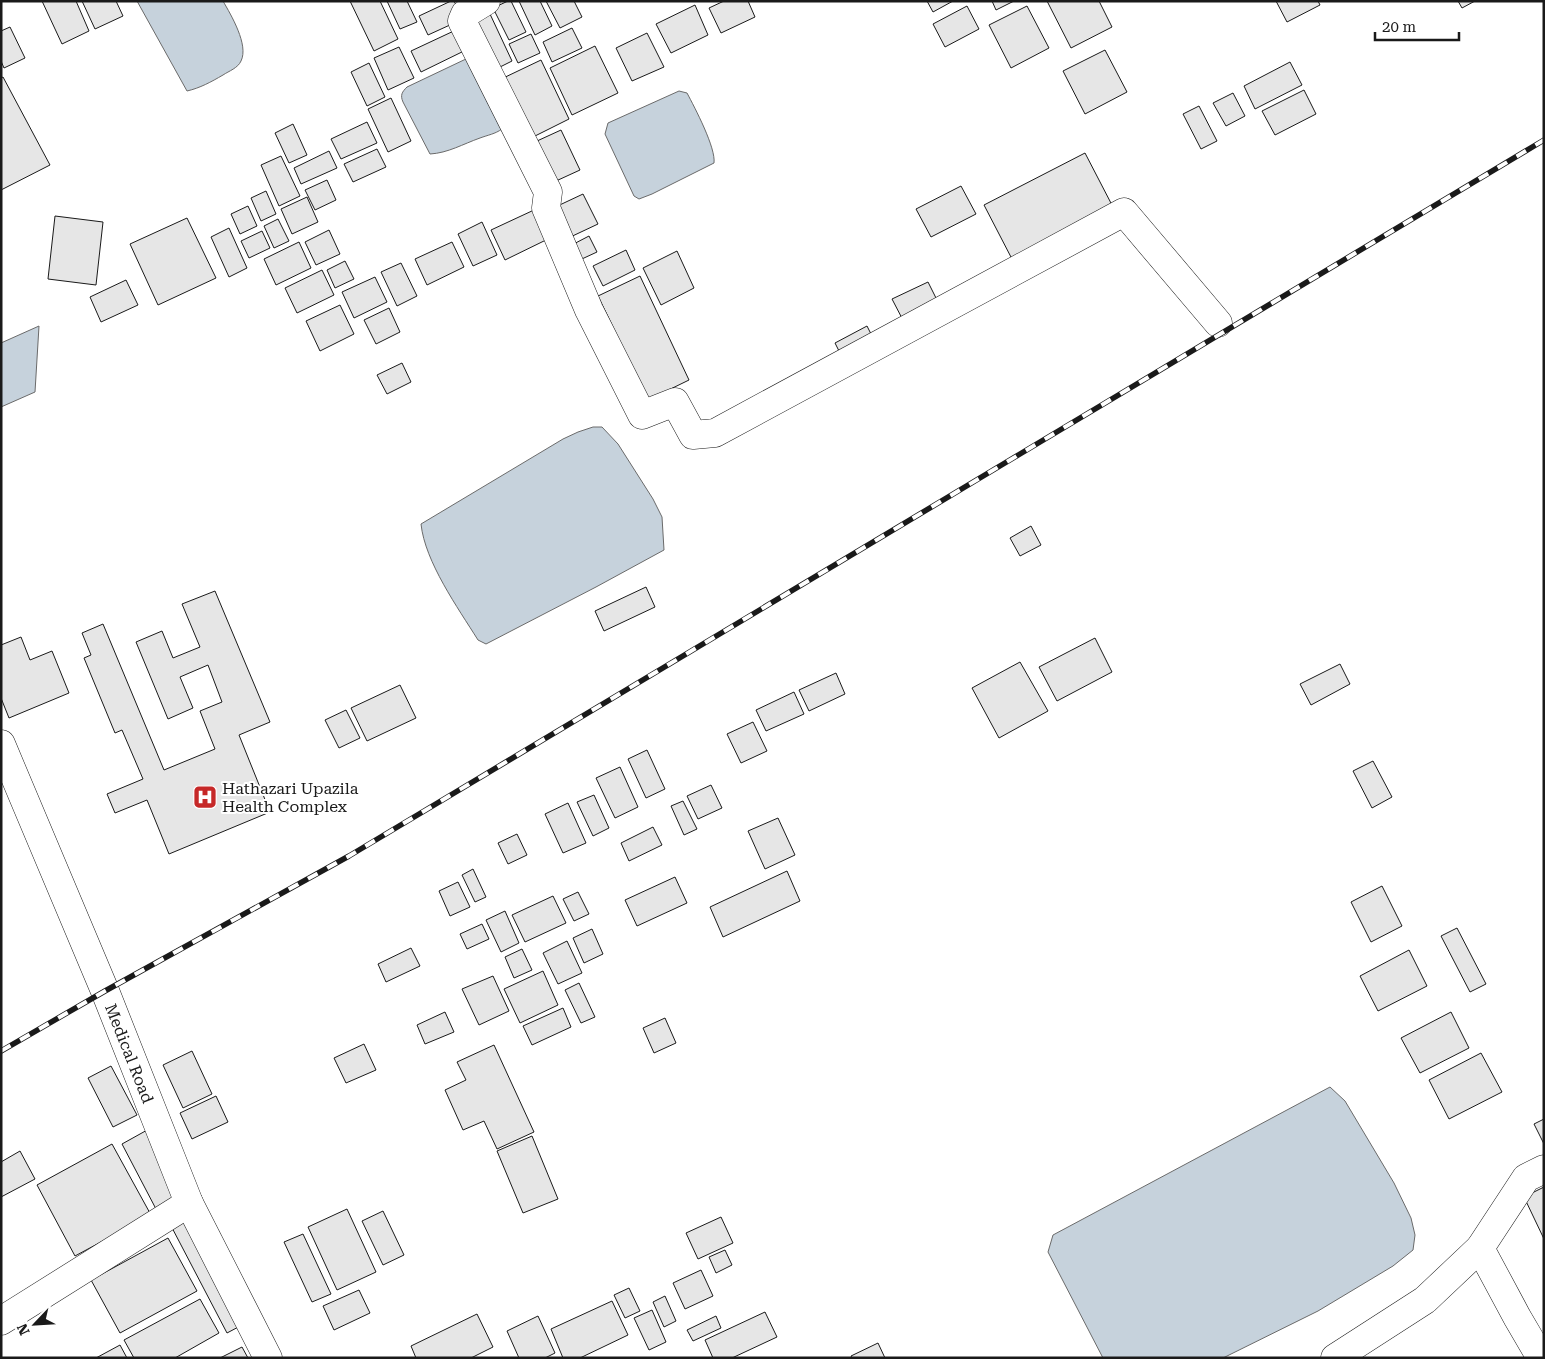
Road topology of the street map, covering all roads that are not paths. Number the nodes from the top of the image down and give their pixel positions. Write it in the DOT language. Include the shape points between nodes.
graph roads {
  1 [pos="486,1"];
  2 [pos="1218,322"];
  3 [pos="1,744"];
  4 [pos="1544,1169"];
  5 [pos="189,1203"];
  6 [pos="1480,1248"];
  7 [pos="1,1321"];
  8 [pos="268,1358"];
  9 [pos="1335,1358"];
  10 [pos="1541,1358"];
  1 -- 2 [label="street" via="465,14 462,21 548,192 546,208 585,302 642,415 675,402 693,435 715,433 1124,212"];
  3 -- 5 [label="street, Medical Road" via="105,991"];
  4 -- 6 [label="street" via="1526,1178"];
  5 -- 7 [label="street"];
  5 -- 8 [label="street, Medical Road"];
  6 -- 9 [label="street" via="1425,1300"];
  6 -- 10 [label="street"];
}
